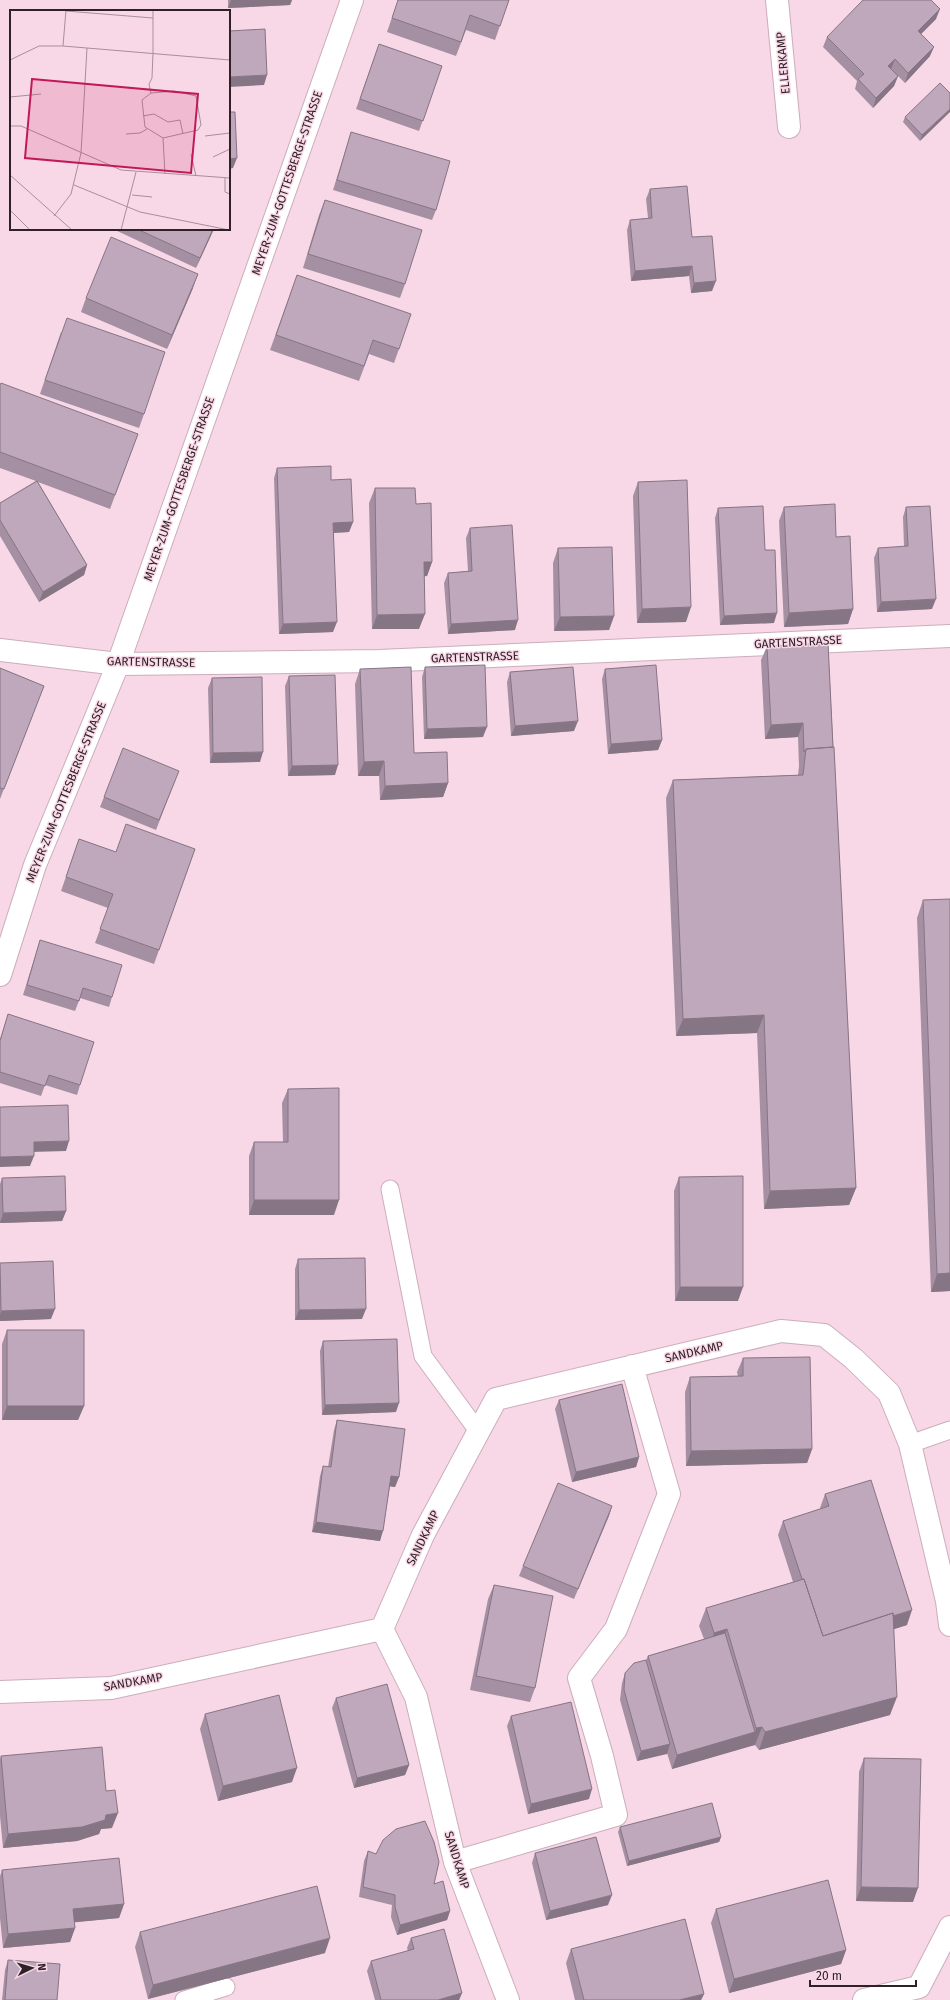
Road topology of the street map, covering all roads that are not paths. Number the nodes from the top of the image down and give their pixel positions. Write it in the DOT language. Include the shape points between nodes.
graph roads {
  1 [pos="352,0"];
  2 [pos="777,0"];
  3 [pos="789,127"];
  4 [pos="950,636"];
  5 [pos="0,650"];
  6 [pos="118,664"];
  7 [pos="0,975"];
  8 [pos="390,1189"];
  9 [pos="632,1366"];
  10 [pos="950,1430"];
  11 [pos="478,1431"];
  12 [pos="910,1444"];
  13 [pos="950,1625"];
  14 [pos="382,1630"];
  15 [pos="0,1692"];
  16 [pos="455,1862"];
  17 [pos="950,1926"];
  18 [pos="226,1987"];
  19 [pos="184,2000"];
  20 [pos="508,2000"];
  21 [pos="864,2000"];
  1 -- 6 [label="street, MEYER-ZUM-GOTTESBERGE-STRASSE"];
  2 -- 3 [label="street, ELLERKAMP"];
  4 -- 6 [label="street, GARTENSTRASSE" via="378,661"];
  5 -- 6 [label="street, GARTENSTRASSE"];
  6 -- 7 [label="street, MEYER-ZUM-GOTTESBERGE-STRASSE" via="35,865"];
  8 -- 11 [label="lane" via="423,1356"];
  9 -- 11 [label="street, SANDKAMP" via="496,1399"];
  9 -- 12 [label="street, SANDKAMP" via="780,1331 824,1335 854,1359 889,1393"];
  9 -- 16 [label="street" via="669,1494 616,1629 579,1678 616,1815"];
  10 -- 12 [label="lane"];
  11 -- 14 [label="street, SANDKAMP" via="422,1535"];
  12 -- 13 [label="street, SANDKAMP" via="947,1601"];
  14 -- 15 [label="street, SANDKAMP" via="111,1688"];
  14 -- 16 [label="street, SANDKAMP" via="416,1697"];
  16 -- 20 [label="street, SANDKAMP"];
  17 -- 21 [label="street" via="920,1987"];
  18 -- 19 [label="lane"];
}
